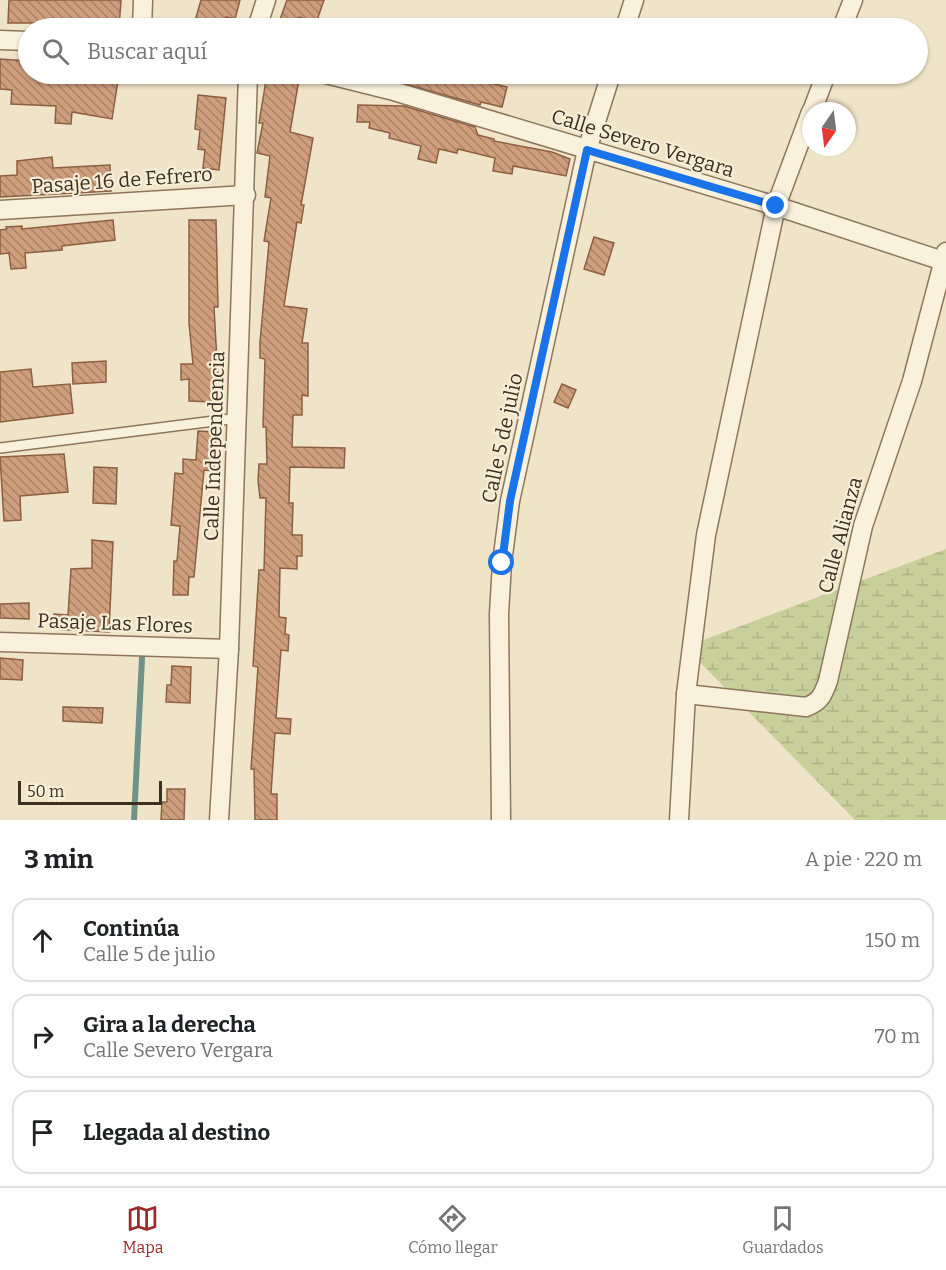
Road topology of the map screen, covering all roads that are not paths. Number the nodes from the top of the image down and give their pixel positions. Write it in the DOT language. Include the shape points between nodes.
graph roads {
  1 [pos="143,0"];
  2 [pos="266,0"];
  3 [pos="634,0"];
  4 [pos="853,0"];
  5 [pos="142,18"];
  6 [pos="260,18"];
  7 [pos="628,18"];
  8 [pos="846,18"];
  9 [pos="0,40"];
  10 [pos="18,41"];
  11 [pos="248,84"];
  12 [pos="366,84"];
  13 [pos="608,84"];
  14 [pos="822,84"];
  15 [pos="815,102"];
  16 [pos="802,136"];
  17 [pos="587,150"];
  18 [pos="246,195"];
  19 [pos="776,206"];
  20 [pos="0,210"];
  21 [pos="945,258"];
  22 [pos="238,418"];
  23 [pos="0,448"];
  24 [pos="0,642"];
  25 [pos="229,649"];
  26 [pos="686,694"];
  27 [pos="219,820"];
  28 [pos="501,820"];
  29 [pos="680,820"];
  1 -- 5 [label="street"];
  2 -- 6 [label="street"];
  3 -- 7 [label="street"];
  4 -- 8 [label="street"];
  9 -- 10 [label="street"];
  11 -- 18 [label="street, Calle Independencia"];
  12 -- 17 [label="street, Calle Severo Vergara"];
  13 -- 17 [label="street, Calle 5 de julio"];
  14 -- 15 [label="street"];
  16 -- 19 [label="street"];
  17 -- 19 [label="street, Calle Severo Vergara"];
  17 -- 28 [label="street, Calle 5 de julio" via="510,501 502,563"];
  18 -- 20 [label="street, Pasaje 16 de Fefrero"];
  18 -- 22 [label="street, Calle Independencia"];
  19 -- 21 [label="street, Calle Severo Vergara"];
  19 -- 26 [label="street" via="706,535"];
  21 -- 26 [label="street, Calle Alianza" via="912,381 863,526 822,697 806,707"];
  22 -- 23 [label="lane"];
  22 -- 25 [label="street, Calle Independencia"];
  24 -- 25 [label="street, Pasaje Las Flores"];
  25 -- 27 [label="street, Calle Independencia"];
  26 -- 29 [label="street"];
}
